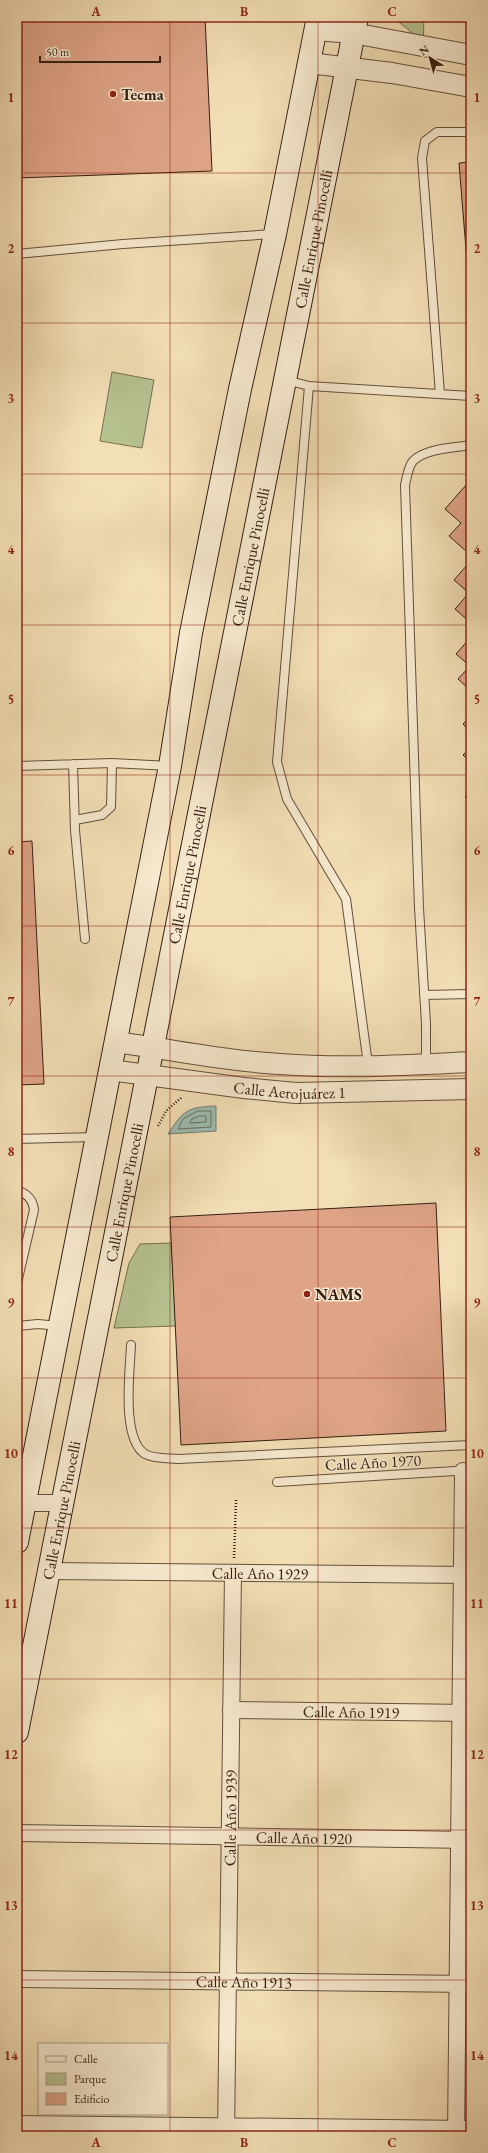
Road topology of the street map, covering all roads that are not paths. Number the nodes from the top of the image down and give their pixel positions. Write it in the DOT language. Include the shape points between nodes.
graph roads {
  1 [pos="316,24"];
  2 [pos="355,25"];
  3 [pos="471,55"];
  4 [pos="309,62"];
  5 [pos="346,68"];
  6 [pos="471,87"];
  7 [pos="471,132"];
  8 [pos="275,234"];
  9 [pos="17,254"];
  10 [pos="285,380"];
  11 [pos="309,386"];
  12 [pos="440,394"];
  13 [pos="471,396"];
  14 [pos="471,445"];
  15 [pos="112,763"];
  16 [pos="73,764"];
  17 [pos="17,766"];
  18 [pos="170,766"];
  19 [pos="75,820"];
  20 [pos="84,939"];
  21 [pos="471,994"];
  22 [pos="424,995"];
  23 [pos="115,1042"];
  24 [pos="153,1046"];
  25 [pos="471,1062"];
  26 [pos="426,1064"];
  27 [pos="368,1065"];
  28 [pos="110,1070"];
  29 [pos="147,1075"];
  30 [pos="471,1089"];
  31 [pos="96,1136"];
  32 [pos="17,1139"];
  33 [pos="17,1191"];
  34 [pos="17,1283"];
  35 [pos="17,1326"];
  36 [pos="60,1326"];
  37 [pos="131,1345"];
  38 [pos="471,1445"];
  39 [pos="467,1471"];
  40 [pos="277,1482"];
  41 [pos="21,1503"];
  42 [pos="62,1503"];
  43 [pos="17,1542"];
  44 [pos="49,1571"];
  45 [pos="233,1573"];
  46 [pos="466,1575"];
  47 [pos="231,1710"];
  48 [pos="466,1713"];
  49 [pos="17,1732"];
  50 [pos="17,1833"];
  51 [pos="230,1836"];
  52 [pos="465,1839"];
  53 [pos="17,1979"];
  54 [pos="228,1982"];
  55 [pos="464,1984"];
  56 [pos="17,2124"];
  57 [pos="226,2131"];
  58 [pos="461,2131"];
  1 -- 2 [label="street"];
  1 -- 4 [label="main road"];
  2 -- 3 [label="street"];
  2 -- 5 [label="main road, Calle Enrique Pinocelli"];
  4 -- 5 [label="street"];
  4 -- 8 [label="main road"];
  5 -- 6 [label="street"];
  5 -- 10 [label="main road, Calle Enrique Pinocelli"];
  7 -- 12 [label="lane" via="436,132 425,141 422,158"];
  8 -- 9 [label="lane"];
  8 -- 18 [label="main road" via="240,389 194,617"];
  10 -- 11 [label="lane"];
  10 -- 24 [label="main road, Calle Enrique Pinocelli"];
  11 -- 12 [label="lane"];
  11 -- 27 [label="lane" via="277,762 287,798 346,899"];
  12 -- 13 [label="lane"];
  14 -- 22 [label="lane" via="444,449 419,457 413,462 405,485"];
  15 -- 16 [label="lane"];
  15 -- 18 [label="lane"];
  15 -- 19 [label="lane" via="111,807 102,815"];
  16 -- 17 [label="lane"];
  16 -- 19 [label="lane"];
  18 -- 23 [label="main road"];
  19 -- 20 [label="lane"];
  21 -- 22 [label="lane"];
  22 -- 26 [label="lane"];
  23 -- 24 [label="street, Calle Aerojuárez 1"];
  23 -- 28 [label="main road"];
  24 -- 27 [label="street, Calle Aerojuárez 1" via="242,1061"];
  24 -- 29 [label="main road, Calle Enrique Pinocelli"];
  25 -- 26 [label="street, Calle Aerojuárez 1"];
  26 -- 27 [label="street, Calle Aerojuárez 1"];
  28 -- 29 [label="street, Calle Aerojuárez 1"];
  28 -- 31 [label="main road"];
  29 -- 30 [label="street, Calle Aerojuárez 1" via="296,1093"];
  29 -- 42 [label="main road, Calle Enrique Pinocelli"];
  31 -- 32 [label="lane"];
  31 -- 36 [label="main road"];
  33 -- 34 [label="lane" via="28,1196 33,1202 34,1210"];
  35 -- 36 [label="lane"];
  36 -- 41 [label="main road"];
  37 -- 38 [label="lane" via="129,1407 132,1435 137,1446 151,1456 178,1459"];
  39 -- 40 [label="lane, Calle Año 1970"];
  39 -- 46 [label="street"];
  41 -- 42 [label="street"];
  41 -- 43 [label="main road"];
  42 -- 44 [label="main road, Calle Enrique Pinocelli"];
  44 -- 45 [label="street, Calle Año 1929"];
  44 -- 49 [label="main road, Calle Enrique Pinocelli"];
  45 -- 46 [label="street, Calle Año 1929"];
  45 -- 47 [label="street, Calle Año 1939"];
  46 -- 48 [label="street"];
  47 -- 48 [label="street, Calle Año 1919"];
  47 -- 51 [label="street, Calle Año 1939"];
  48 -- 52 [label="street"];
  50 -- 51 [label="street, Calle Año 1920"];
  51 -- 52 [label="street, Calle Año 1920"];
  51 -- 54 [label="street, Calle Año 1939"];
  52 -- 55 [label="street"];
  53 -- 54 [label="street, Calle Año 1913"];
  54 -- 55 [label="street, Calle Año 1913"];
  54 -- 57 [label="street, Calle Año 1939"];
  55 -- 58 [label="street"];
  56 -- 57 [label="street"];
  57 -- 58 [label="street"];
}
